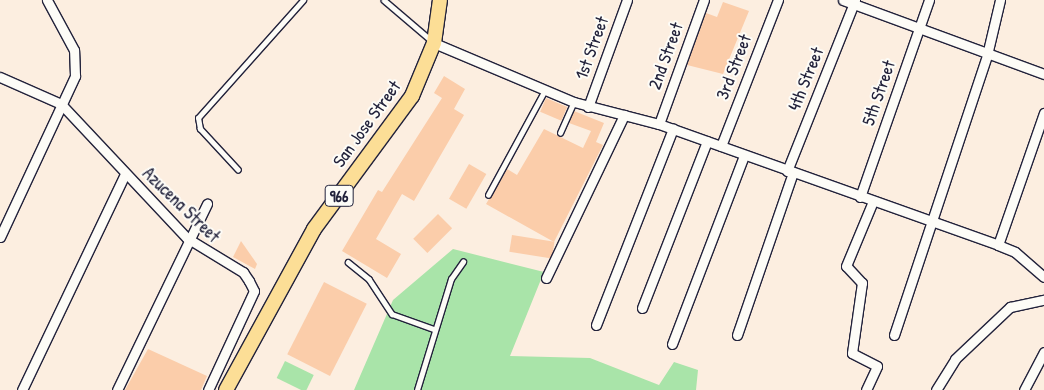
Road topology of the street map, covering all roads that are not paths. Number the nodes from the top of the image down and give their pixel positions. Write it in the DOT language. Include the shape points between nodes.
graph roads {
  1 [pos="47,0"];
  2 [pos="303,0"];
  3 [pos="384,0"];
  4 [pos="440,0"];
  5 [pos="627,0"];
  6 [pos="704,0"];
  7 [pos="778,0"];
  8 [pos="842,0"];
  9 [pos="930,0"];
  10 [pos="1000,0"];
  11 [pos="854,2"];
  12 [pos="919,28"];
  13 [pos="434,43"];
  14 [pos="987,55"];
  15 [pos="1044,74"];
  16 [pos="0,77"];
  17 [pos="544,90"];
  18 [pos="574,102"];
  19 [pos="61,104"];
  20 [pos="588,107"];
  21 [pos="1044,113"];
  22 [pos="624,115"];
  23 [pos="659,124"];
  24 [pos="673,129"];
  25 [pos="560,133"];
  26 [pos="706,141"];
  27 [pos="721,146"];
  28 [pos="744,155"];
  29 [pos="238,170"];
  30 [pos="790,172"];
  31 [pos="125,174"];
  32 [pos="488,195"];
  33 [pos="860,197"];
  34 [pos="873,201"];
  35 [pos="207,204"];
  36 [pos="932,221"];
  37 [pos="0,237"];
  38 [pos="187,238"];
  39 [pos="998,245"];
  40 [pos="348,262"];
  41 [pos="463,262"];
  42 [pos="1044,277"];
  43 [pos="546,278"];
  44 [pos="1044,300"];
  45 [pos="642,308"];
  46 [pos="596,325"];
  47 [pos="434,329"];
  48 [pos="737,335"];
  49 [pos="894,335"];
  50 [pos="672,344"];
  51 [pos="1044,352"];
  52 [pos="22,390"];
  53 [pos="118,390"];
  54 [pos="208,390"];
  55 [pos="226,390"];
  56 [pos="417,390"];
  57 [pos="866,390"];
  58 [pos="936,390"];
  59 [pos="1024,390"];
  1 -- 19 [label="street" via="77,58 75,76"];
  2 -- 29 [label="lane" via="198,118 200,129"];
  3 -- 13 [label="lane"];
  4 -- 13 [label="main road, San Jose Street / 966"];
  5 -- 20 [label="street, 1st Street"];
  6 -- 23 [label="street, 2nd Street"];
  7 -- 27 [label="street, 3rd Street"];
  8 -- 11 [label="street"];
  9 -- 12 [label="street, 5th Street"];
  10 -- 14 [label="street"];
  11 -- 12 [label="street"];
  11 -- 30 [label="street, 4th Street"];
  12 -- 14 [label="street"];
  12 -- 33 [label="street, 5th Street"];
  13 -- 17 [label="street"];
  13 -- 55 [label="main road, San Jose Street / 966" via="412,96 314,229"];
  14 -- 15 [label="street"];
  14 -- 36 [label="street"];
  16 -- 19 [label="street, Azucena Street"];
  17 -- 18 [label="street"];
  17 -- 32 [label="lane"];
  18 -- 20 [label="street"];
  18 -- 25 [label="lane"];
  19 -- 31 [label="street, Azucena Street"];
  19 -- 37 [label="street"];
  20 -- 22 [label="street"];
  21 -- 39 [label="street"];
  22 -- 23 [label="street"];
  22 -- 43 [label="street"];
  23 -- 24 [label="street"];
  24 -- 26 [label="street"];
  24 -- 46 [label="street"];
  26 -- 27 [label="street"];
  26 -- 45 [label="street"];
  27 -- 28 [label="street"];
  28 -- 30 [label="street"];
  28 -- 50 [label="street"];
  30 -- 33 [label="street"];
  30 -- 48 [label="street, 4th Street"];
  31 -- 38 [label="street, Azucena Street"];
  31 -- 52 [label="street"];
  33 -- 34 [label="street"];
  34 -- 36 [label="street"];
  34 -- 57 [label="street" via="846,266 862,283 852,353 877,366"];
  35 -- 38 [label="street"];
  36 -- 39 [label="street"];
  36 -- 49 [label="street"];
  38 -- 53 [label="street"];
  38 -- 54 [label="street, Azucena Street" via="243,272 254,291"];
  39 -- 42 [label="street" via="1015,252"];
  40 -- 47 [label="lane" via="369,279 392,314"];
  41 -- 47 [label="lane" via="451,278"];
  44 -- 58 [label="street" via="1010,307 955,358"];
  47 -- 56 [label="lane"];
  51 -- 59 [label="street"];
}
